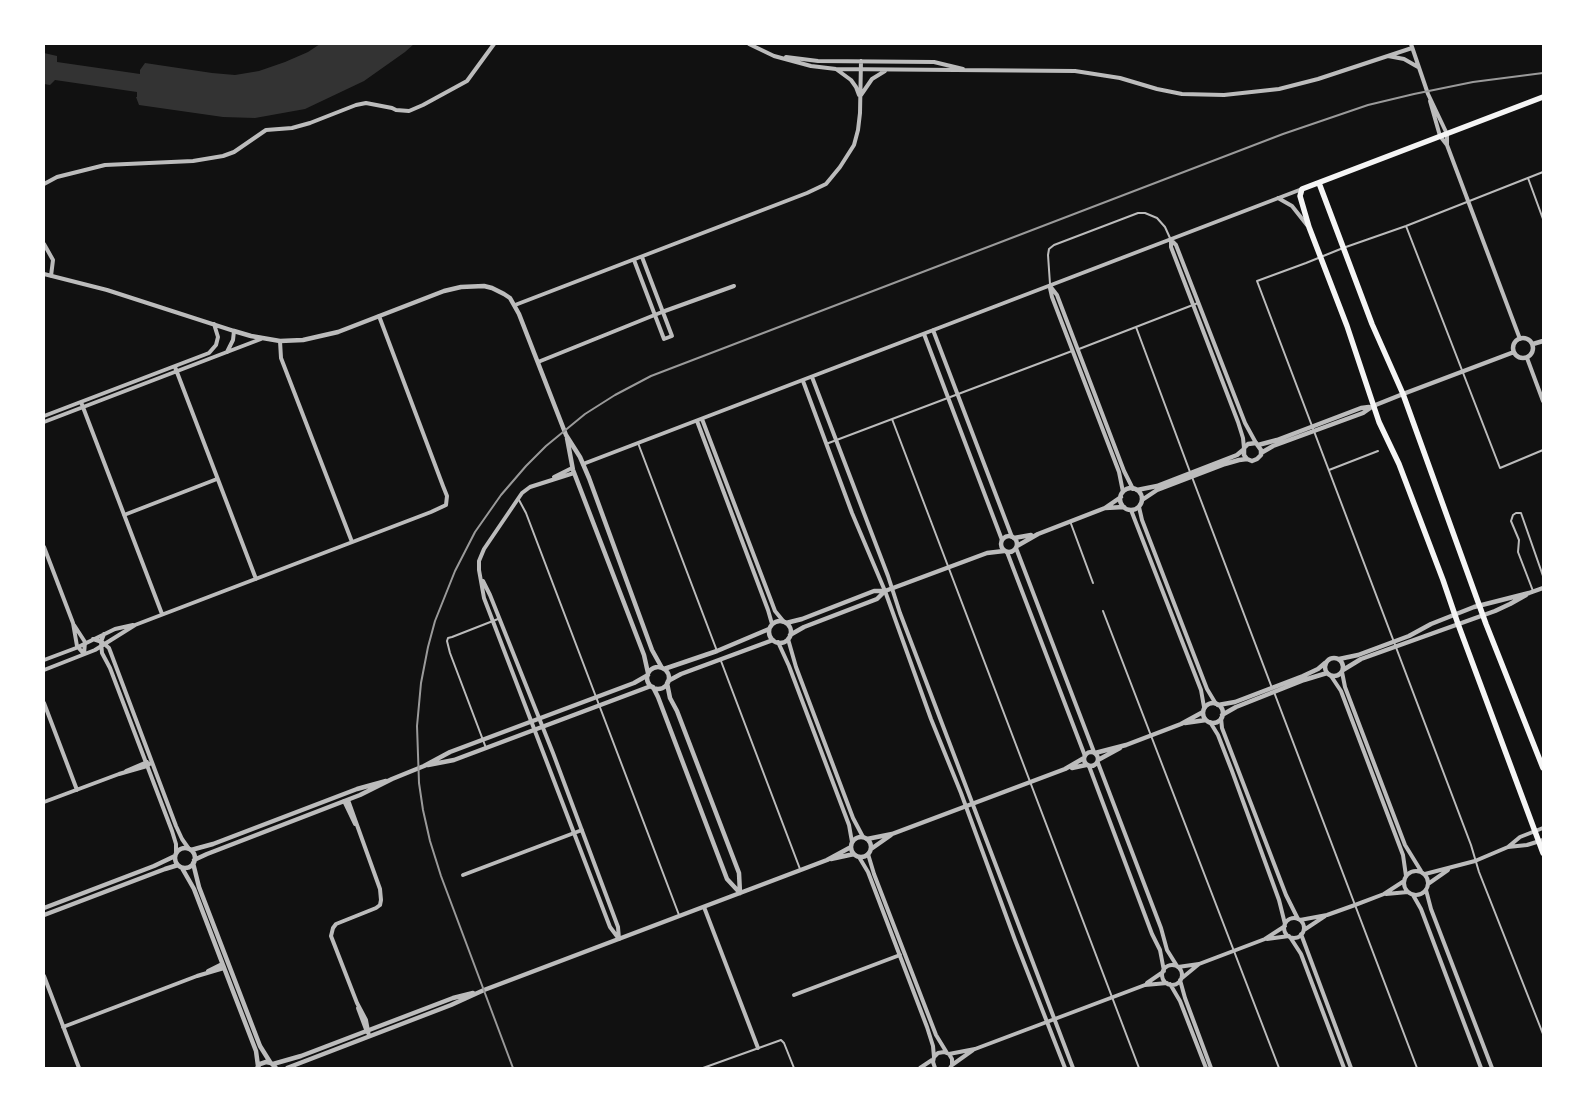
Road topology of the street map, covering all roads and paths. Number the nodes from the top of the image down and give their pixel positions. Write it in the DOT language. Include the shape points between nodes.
graph roads {
  1 [pos="494,44"];
  2 [pos="749,44"];
  3 [pos="1412,45"];
  4 [pos="774,56"];
  5 [pos="1386,56"];
  6 [pos="861,62"];
  7 [pos="1418,68"];
  8 [pos="836,69"];
  9 [pos="861,69"];
  10 [pos="888,70"];
  11 [pos="971,71"];
  12 [pos="1428,94"];
  13 [pos="1543,96"];
  14 [pos="860,98"];
  15 [pos="1447,134"];
  16 [pos="1440,136"];
  17 [pos="1447,145"];
  18 [pos="1543,172"];
  19 [pos="1528,178"];
  20 [pos="1318,183"];
  21 [pos="44,184"];
  22 [pos="1302,189"];
  23 [pos="1278,198"];
  24 [pos="1468,202"];
  25 [pos="1543,219"];
  26 [pos="1406,226"];
  27 [pos="1308,227"];
  28 [pos="1171,240"];
  29 [pos="44,244"];
  30 [pos="1343,248"];
  31 [pos="642,257"];
  32 [pos="1320,257"];
  33 [pos="634,260"];
  34 [pos="44,274"];
  35 [pos="51,276"];
  36 [pos="734,286"];
  37 [pos="1050,286"];
  38 [pos="1198,303"];
  39 [pos="1193,304"];
  40 [pos="515,305"];
  41 [pos="662,312"];
  42 [pos="379,316"];
  43 [pos="655,316"];
  44 [pos="214,324"];
  45 [pos="1136,327"];
  46 [pos="934,330"];
  47 [pos="234,331"];
  48 [pos="924,334"];
  49 [pos="263,338"];
  50 [pos="1520,339"];
  51 [pos="280,340"];
  52 [pos="1543,341"];
  53 [pos="939,344"];
  54 [pos="1532,344"];
  55 [pos="929,348"];
  56 [pos="1078,349"];
  57 [pos="1072,351"];
  58 [pos="227,352"];
  59 [pos="1514,352"];
  60 [pos="1527,358"];
  61 [pos="538,362"];
  62 [pos="176,369"];
  63 [pos="1463,372"];
  64 [pos="812,377"];
  65 [pos="803,380"];
  66 [pos="1403,394"];
  67 [pos="958,395"];
  68 [pos="948,399"];
  69 [pos="1543,401"];
  70 [pos="82,404"];
  71 [pos="1373,406"];
  72 [pos="44,416"];
  73 [pos="702,419"];
  74 [pos="892,419"];
  75 [pos="696,421"];
  76 [pos="44,422"];
  77 [pos="1313,429"];
  78 [pos="566,435"];
  79 [pos="837,440"];
  80 [pos="638,443"];
  81 [pos="826,444"];
  82 [pos="1257,444"];
  83 [pos="1244,449"];
  84 [pos="1543,450"];
  85 [pos="1378,451"];
  86 [pos="1261,453"];
  87 [pos="1247,460"];
  88 [pos="583,464"];
  89 [pos="573,470"];
  90 [pos="1328,470"];
  91 [pos="1191,475"];
  92 [pos="217,478"];
  93 [pos="1135,490"];
  94 [pos="1122,494"];
  95 [pos="518,498"];
  96 [pos="1142,500"];
  97 [pos="1139,506"];
  98 [pos="1124,507"];
  99 [pos="1105,508"];
  100 [pos="1131,510"];
  101 [pos="124,515"];
  102 [pos="1070,521"];
  103 [pos="1008,526"];
  104 [pos="998,530"];
  105 [pos="609,533"];
  106 [pos="1038,534"];
  107 [pos="599,537"];
  108 [pos="1013,537"];
  109 [pos="1002,541"];
  110 [pos="352,542"];
  111 [pos="44,547"];
  112 [pos="1017,547"];
  113 [pos="1006,552"];
  114 [pos="987,553"];
  115 [pos="949,567"];
  116 [pos="1543,576"];
  117 [pos="256,579"];
  118 [pos="482,580"];
  119 [pos="1093,583"];
  120 [pos="892,588"];
  121 [pos="1543,588"];
  122 [pos="885,591"];
  123 [pos="1531,592"];
  124 [pos="636,605"];
  125 [pos="1480,605"];
  126 [pos="626,609"];
  127 [pos="1103,611"];
  128 [pos="162,614"];
  129 [pos="1454,615"];
  130 [pos="1483,615"];
  131 [pos="499,618"];
  132 [pos="493,621"];
  133 [pos="73,623"];
  134 [pos="785,623"];
  135 [pos="1458,624"];
  136 [pos="135,625"];
  137 [pos="770,627"];
  138 [pos="104,634"];
  139 [pos="789,637"];
  140 [pos="93,639"];
  141 [pos="775,641"];
  142 [pos="85,643"];
  143 [pos="102,644"];
  144 [pos="1394,644"];
  145 [pos="78,647"];
  146 [pos="717,651"];
  147 [pos="84,654"];
  148 [pos="1339,658"];
  149 [pos="720,659"];
  150 [pos="44,660"];
  151 [pos="1325,663"];
  152 [pos="663,668"];
  153 [pos="44,670"];
  154 [pos="1342,671"];
  155 [pos="648,674"];
  156 [pos="1329,674"];
  157 [pos="668,682"];
  158 [pos="652,687"];
  159 [pos="1273,690"];
  160 [pos="1072,694"];
  161 [pos="596,697"];
  162 [pos="1063,697"];
  163 [pos="44,703"];
  164 [pos="1217,704"];
  165 [pos="598,705"];
  166 [pos="1204,709"];
  167 [pos="1221,717"];
  168 [pos="539,718"];
  169 [pos="531,721"];
  170 [pos="1208,721"];
  171 [pos="1181,724"];
  172 [pos="542,726"];
  173 [pos="534,730"];
  174 [pos="1151,735"];
  175 [pos="483,740"];
  176 [pos="1126,745"];
  177 [pos="486,748"];
  178 [pos="691,748"];
  179 [pos="680,752"];
  180 [pos="1094,753"];
  181 [pos="1084,757"];
  182 [pos="152,762"];
  183 [pos="1098,762"];
  184 [pos="146,764"];
  185 [pos="424,766"];
  186 [pos="1088,766"];
  187 [pos="1543,768"];
  188 [pos="1065,769"];
  189 [pos="392,779"];
  190 [pos="1030,782"];
  191 [pos="77,790"];
  192 [pos="346,800"];
  193 [pos="44,802"];
  194 [pos="974,804"];
  195 [pos="966,806"];
  196 [pos="719,821"];
  197 [pos="707,826"];
  198 [pos="1543,828"];
  199 [pos="582,830"];
  200 [pos="1535,831"];
  201 [pos="573,833"];
  202 [pos="892,834"];
  203 [pos="865,838"];
  204 [pos="1541,841"];
  205 [pos="1127,842"];
  206 [pos="852,844"];
  207 [pos="1118,845"];
  208 [pos="1508,847"];
  209 [pos="190,849"];
  210 [pos="869,851"];
  211 [pos="1543,853"];
  212 [pos="176,854"];
  213 [pos="856,855"];
  214 [pos="827,860"];
  215 [pos="1475,861"];
  216 [pos="194,862"];
  217 [pos="180,866"];
  218 [pos="1450,868"];
  219 [pos="800,870"];
  220 [pos="1423,873"];
  221 [pos="463,875"];
  222 [pos="1406,876"];
  223 [pos="1404,881"];
  224 [pos="1428,884"];
  225 [pos="1426,890"];
  226 [pos="1408,892"];
  227 [pos="740,893"];
  228 [pos="1384,894"];
  229 [pos="1413,895"];
  230 [pos="1355,905"];
  231 [pos="704,907"];
  232 [pos="44,908"];
  233 [pos="44,915"];
  234 [pos="1327,915"];
  235 [pos="679,916"];
  236 [pos="1299,920"];
  237 [pos="1285,925"];
  238 [pos="1304,930"];
  239 [pos="1301,934"];
  240 [pos="1290,936"];
  241 [pos="619,939"];
  242 [pos="1265,939"];
  243 [pos="1234,951"];
  244 [pos="904,953"];
  245 [pos="899,955"];
  246 [pos="1199,964"];
  247 [pos="223,966"];
  248 [pos="1177,966"];
  249 [pos="1163,972"];
  250 [pos="44,976"];
  251 [pos="1181,979"];
  252 [pos="1168,983"];
  253 [pos="1145,985"];
  254 [pos="794,995"];
  255 [pos="1112,997"];
  256 [pos="1055,1019"];
  257 [pos="1047,1022"];
  258 [pos="63,1027"];
  259 [pos="368,1032"];
  260 [pos="1543,1034"];
  261 [pos="758,1048"];
  262 [pos="975,1049"];
  263 [pos="948,1053"];
  264 [pos="934,1058"];
  265 [pos="273,1065"];
  266 [pos="951,1066"];
  267 [pos="79,1068"];
  268 [pos="257,1068"];
  269 [pos="287,1068"];
  270 [pos="703,1068"];
  271 [pos="794,1068"];
  272 [pos="920,1068"];
  273 [pos="935,1068"];
  274 [pos="1065,1068"];
  275 [pos="1073,1068"];
  276 [pos="1139,1068"];
  277 [pos="1206,1068"];
  278 [pos="1211,1068"];
  279 [pos="1279,1068"];
  280 [pos="1344,1068"];
  281 [pos="1351,1068"];
  282 [pos="1417,1068"];
  283 [pos="1481,1068"];
  284 [pos="1492,1068"];
  1 -- 21 [label="street" via="467,81 409,110 366,103 356,105 292,128 266,130 223,156 105,165 57,177"];
  2 -- 4 [label="street"];
  3 -- 5 [label="street"];
  3 -- 7 [label="street"];
  4 -- 6 [label="street"];
  4 -- 8 [label="street"];
  5 -- 7 [label="street" via="1404,59"];
  5 -- 11 [label="street" via="1279,89 1230,95 1182,94 1120,78 1075,71"];
  6 -- 9 [label="street"];
  6 -- 11 [label="street" via="934,62"];
  7 -- 12 [label="street"];
  8 -- 9 [label="street"];
  8 -- 14 [label="street" via="851,80"];
  9 -- 10 [label="street"];
  9 -- 14 [label="street"];
  10 -- 11 [label="street"];
  10 -- 14 [label="street" via="872,79"];
  12 -- 15 [label="street"];
  12 -- 16 [label="street"];
  13 -- 15 [label="highway"];
  14 -- 31 [label="street" via="854,144 826,184"];
  15 -- 16 [label="highway"];
  15 -- 17 [label="street"];
  16 -- 17 [label="street"];
  16 -- 20 [label="highway"];
  17 -- 24 [label="street"];
  18 -- 19 [label="lane"];
  19 -- 24 [label="lane"];
  19 -- 25 [label="lane"];
  20 -- 22 [label="highway"];
  20 -- 30 [label="highway"];
  22 -- 23 [label="street"];
  22 -- 27 [label="highway" via="1300,198"];
  23 -- 27 [label="street" via="1292,206"];
  23 -- 28 [label="street"];
  24 -- 26 [label="lane"];
  24 -- 50 [label="street"];
  26 -- 30 [label="lane"];
  26 -- 63 [label="lane"];
  27 -- 32 [label="highway"];
  28 -- 37 [label="street"];
  28 -- 37 [label="lane" via="1157,218 1138,213 1054,245 1048,255"];
  28 -- 38 [label="street" via="1176,244"];
  28 -- 39 [label="street"];
  29 -- 35 [label="street" via="53,260"];
  30 -- 32 [label="lane"];
  30 -- 66 [label="highway"];
  31 -- 33 [label="street"];
  31 -- 41 [label="street"];
  32 -- 71 [label="highway"];
  32 -- 77 [label="lane" via="1257,281"];
  33 -- 40 [label="street"];
  33 -- 43 [label="street"];
  34 -- 35 [label="street"];
  35 -- 44 [label="street"];
  36 -- 41 [label="street"];
  37 -- 46 [label="street"];
  37 -- 56 [label="street" via="1057,295"];
  37 -- 57 [label="street"];
  38 -- 39 [label="lane"];
  38 -- 82 [label="street" via="1244,423"];
  39 -- 45 [label="lane"];
  39 -- 83 [label="street" via="1238,422"];
  40 -- 42 [label="street" via="498,290 475,286 444,291"];
  40 -- 61 [label="street"];
  41 -- 43 [label="street"];
  41 -- 43 [label="street" via="672,336 664,339"];
  42 -- 51 [label="street" via="320,337"];
  42 -- 110 [label="street" via="447,503"];
  43 -- 61 [label="street"];
  44 -- 47 [label="street"];
  44 -- 62 [label="street" via="218,337 213,349"];
  45 -- 56 [label="lane"];
  45 -- 91 [label="lane"];
  46 -- 48 [label="street"];
  46 -- 53 [label="street"];
  47 -- 49 [label="street"];
  47 -- 58 [label="street"];
  48 -- 55 [label="street"];
  48 -- 64 [label="street"];
  49 -- 51 [label="street"];
  49 -- 58 [label="street"];
  50 -- 54 [label="street" via="1529,340"];
  50 -- 59 [label="street" via="1515,343"];
  51 -- 110 [label="street" via="282,358"];
  52 -- 54 [label="street"];
  53 -- 55 [label="street"];
  53 -- 67 [label="street"];
  54 -- 60 [label="street" via="1532,354"];
  55 -- 68 [label="street"];
  56 -- 57 [label="lane"];
  56 -- 93 [label="street" via="1124,471"];
  57 -- 67 [label="lane"];
  57 -- 94 [label="street" via="1119,472"];
  58 -- 62 [label="street"];
  59 -- 60 [label="street" via="1520,358"];
  59 -- 63 [label="street"];
  60 -- 69 [label="street"];
  61 -- 78 [label="street"];
  62 -- 70 [label="street"];
  62 -- 92 [label="street"];
  63 -- 66 [label="street"];
  63 -- 84 [label="lane" via="1500,468"];
  64 -- 65 [label="street"];
  64 -- 79 [label="street"];
  65 -- 73 [label="street"];
  65 -- 81 [label="street"];
  66 -- 71 [label="street"];
  66 -- 125 [label="highway"];
  67 -- 68 [label="lane"];
  67 -- 103 [label="street"];
  68 -- 74 [label="lane"];
  68 -- 104 [label="street"];
  70 -- 72 [label="street"];
  70 -- 76 [label="street"];
  70 -- 101 [label="street"];
  71 -- 77 [label="street" via="1363,413"];
  71 -- 129 [label="highway" via="1399,464"];
  73 -- 75 [label="street"];
  73 -- 134 [label="street" via="772,603"];
  74 -- 79 [label="lane"];
  74 -- 115 [label="lane"];
  75 -- 80 [label="street"];
  75 -- 137 [label="street" via="768,610"];
  77 -- 82 [label="street"];
  77 -- 86 [label="street"];
  77 -- 90 [label="lane"];
  78 -- 88 [label="street"];
  78 -- 89 [label="street"];
  79 -- 81 [label="lane"];
  79 -- 120 [label="street"];
  80 -- 88 [label="street"];
  80 -- 146 [label="lane"];
  81 -- 122 [label="street"];
  82 -- 83 [label="street" via="1248,444"];
  82 -- 86 [label="street"];
  83 -- 87 [label="street"];
  83 -- 91 [label="street"];
  85 -- 90 [label="lane"];
  86 -- 87 [label="street" via="1257,459"];
  87 -- 91 [label="street"];
  88 -- 89 [label="street"];
  88 -- 105 [label="street"];
  89 -- 95 [label="street" via="526,489"];
  89 -- 107 [label="street"];
  90 -- 144 [label="lane"];
  91 -- 93 [label="street"];
  91 -- 96 [label="street"];
  91 -- 159 [label="lane"];
  92 -- 101 [label="street"];
  92 -- 117 [label="street"];
  93 -- 94 [label="street"];
  93 -- 96 [label="street"];
  94 -- 98 [label="street"];
  94 -- 99 [label="street"];
  95 -- 118 [label="street" via="481,557"];
  95 -- 161 [label="lane"];
  96 -- 97 [label="street"];
  97 -- 100 [label="street"];
  97 -- 164 [label="street" via="1207,689"];
  98 -- 99 [label="street"];
  98 -- 100 [label="street"];
  99 -- 102 [label="street"];
  100 -- 166 [label="street" via="1201,690"];
  101 -- 128 [label="street"];
  102 -- 106 [label="street"];
  102 -- 119 [label="lane"];
  103 -- 104 [label="street"];
  103 -- 108 [label="street"];
  104 -- 109 [label="street"];
  105 -- 107 [label="street"];
  105 -- 124 [label="street"];
  106 -- 108 [label="street"];
  106 -- 112 [label="street"];
  107 -- 126 [label="street"];
  108 -- 109 [label="street" via="1008,536"];
  108 -- 112 [label="street"];
  109 -- 113 [label="street" via="1001,547"];
  109 -- 114 [label="street"];
  110 -- 117 [label="street"];
  111 -- 133 [label="street"];
  112 -- 113 [label="street"];
  112 -- 160 [label="street"];
  113 -- 114 [label="street"];
  113 -- 162 [label="street"];
  114 -- 115 [label="street"];
  115 -- 120 [label="street"];
  115 -- 190 [label="lane"];
  116 -- 123 [label="lane" via="1521,513 1516,513 1511,521 1519,540 1518,552"];
  117 -- 128 [label="street"];
  118 -- 131 [label="street"];
  118 -- 132 [label="street" via="484,598"];
  120 -- 122 [label="street"];
  120 -- 194 [label="street"];
  121 -- 123 [label="street"];
  122 -- 134 [label="street" via="874,591"];
  122 -- 139 [label="street" via="877,599 804,627"];
  122 -- 195 [label="street"];
  123 -- 125 [label="street"];
  123 -- 130 [label="street"];
  124 -- 126 [label="street"];
  124 -- 152 [label="street" via="652,650"];
  125 -- 129 [label="street"];
  125 -- 130 [label="highway"];
  126 -- 155 [label="street"];
  127 -- 174 [label="lane"];
  128 -- 136 [label="street"];
  129 -- 135 [label="highway"];
  129 -- 144 [label="street"];
  130 -- 135 [label="street"];
  130 -- 187 [label="highway"];
  131 -- 132 [label="lane"];
  131 -- 168 [label="street"];
  132 -- 169 [label="street"];
  132 -- 175 [label="lane" via="448,638 447,642"];
  133 -- 142 [label="street"];
  133 -- 145 [label="street"];
  134 -- 137 [label="street" via="777,621"];
  134 -- 139 [label="street" via="790,629"];
  135 -- 144 [label="street"];
  135 -- 200 [label="highway"];
  136 -- 138 [label="street"];
  136 -- 143 [label="street"];
  137 -- 141 [label="street" via="769,635"];
  137 -- 146 [label="street"];
  138 -- 140 [label="street"];
  138 -- 143 [label="street"];
  139 -- 141 [label="street" via="782,642"];
  139 -- 203 [label="street" via="796,667 853,818"];
  140 -- 142 [label="street"];
  140 -- 143 [label="street"];
  141 -- 149 [label="street"];
  141 -- 206 [label="street" via="789,666 846,816"];
  142 -- 145 [label="street"];
  142 -- 147 [label="street"];
  143 -- 147 [label="street"];
  143 -- 182 [label="street" via="109,648"];
  143 -- 184 [label="street" via="102,653"];
  144 -- 148 [label="street"];
  144 -- 154 [label="street"];
  144 -- 215 [label="lane"];
  145 -- 147 [label="street"];
  145 -- 150 [label="street"];
  146 -- 152 [label="street"];
  147 -- 153 [label="street"];
  148 -- 151 [label="street" via="1331,658"];
  148 -- 154 [label="street" via="1343,663"];
  149 -- 157 [label="street"];
  149 -- 219 [label="lane"];
  151 -- 156 [label="street"];
  151 -- 159 [label="street"];
  152 -- 155 [label="street" via="653,668"];
  152 -- 157 [label="street" via="668,674"];
  154 -- 156 [label="street" via="1337,676"];
  154 -- 220 [label="street" via="1345,687 1405,846"];
  155 -- 158 [label="street"];
  155 -- 161 [label="street" via="634,683"];
  156 -- 159 [label="street"];
  156 -- 222 [label="street" via="1341,692 1403,855"];
  157 -- 158 [label="street" via="659,688"];
  157 -- 178 [label="street" via="670,698"];
  158 -- 165 [label="street"];
  158 -- 179 [label="street"];
  159 -- 164 [label="street"];
  159 -- 167 [label="street"];
  159 -- 230 [label="lane"];
  160 -- 162 [label="street"];
  160 -- 180 [label="street"];
  161 -- 165 [label="lane"];
  161 -- 168 [label="street"];
  162 -- 181 [label="street"];
  163 -- 191 [label="street"];
  164 -- 166 [label="street" via="1209,704"];
  164 -- 167 [label="street" via="1222,709"];
  165 -- 172 [label="street"];
  165 -- 235 [label="lane"];
  166 -- 170 [label="street"];
  166 -- 171 [label="street"];
  167 -- 170 [label="street" via="1216,722"];
  167 -- 236 [label="street" via="1222,728 1286,895"];
  168 -- 169 [label="street"];
  168 -- 172 [label="street"];
  169 -- 173 [label="street"];
  169 -- 175 [label="street"];
  170 -- 171 [label="street"];
  170 -- 237 [label="street" via="1218,735 1232,771"];
  171 -- 174 [label="street"];
  172 -- 173 [label="street"];
  172 -- 199 [label="street"];
  173 -- 177 [label="street"];
  173 -- 201 [label="street"];
  174 -- 176 [label="street"];
  174 -- 243 [label="lane"];
  175 -- 177 [label="lane"];
  175 -- 185 [label="street"];
  176 -- 180 [label="street"];
  176 -- 183 [label="street"];
  177 -- 185 [label="street" via="447,762"];
  178 -- 179 [label="street"];
  178 -- 196 [label="street"];
  179 -- 197 [label="street"];
  180 -- 181 [label="street"];
  180 -- 183 [label="street"];
  181 -- 186 [label="street"];
  181 -- 188 [label="street"];
  182 -- 184 [label="street"];
  182 -- 209 [label="street" via="176,826"];
  183 -- 186 [label="street"];
  183 -- 205 [label="street"];
  184 -- 191 [label="street"];
  184 -- 212 [label="street" via="172,831"];
  185 -- 189 [label="street"];
  186 -- 188 [label="street"];
  186 -- 207 [label="street"];
  188 -- 190 [label="street"];
  189 -- 192 [label="street"];
  189 -- 209 [label="street" via="357,789 213,844"];
  190 -- 194 [label="street"];
  190 -- 255 [label="lane"];
  191 -- 193 [label="street"];
  192 -- 216 [label="street" via="214,851"];
  192 -- 259 [label="street" via="380,889 381,900 376,908 336,924 331,936"];
  194 -- 195 [label="street"];
  194 -- 256 [label="street"];
  195 -- 202 [label="street"];
  195 -- 257 [label="street"];
  196 -- 197 [label="street"];
  196 -- 227 [label="street" via="739,873"];
  197 -- 227 [label="street" via="727,879"];
  198 -- 200 [label="street"];
  199 -- 201 [label="street"];
  199 -- 241 [label="street" via="618,927"];
  200 -- 204 [label="highway"];
  200 -- 208 [label="street"];
  201 -- 221 [label="street"];
  201 -- 241 [label="street" via="610,927"];
  202 -- 203 [label="street"];
  202 -- 210 [label="street"];
  203 -- 206 [label="street" via="857,838"];
  203 -- 210 [label="street" via="870,843"];
  204 -- 208 [label="street"];
  204 -- 211 [label="highway"];
  205 -- 207 [label="street"];
  205 -- 248 [label="street" via="1167,950"];
  206 -- 213 [label="street"];
  206 -- 214 [label="street"];
  207 -- 249 [label="street" via="1160,950"];
  208 -- 215 [label="street"];
  209 -- 212 [label="street" via="183,848"];
  209 -- 216 [label="street"];
  210 -- 213 [label="street" via="864,856"];
  210 -- 244 [label="street" via="874,874"];
  212 -- 217 [label="street" via="175,861"];
  212 -- 232 [label="street" via="154,866"];
  213 -- 214 [label="street"];
  213 -- 245 [label="street" via="868,872"];
  214 -- 219 [label="street"];
  215 -- 218 [label="street"];
  215 -- 260 [label="lane"];
  216 -- 217 [label="street" via="189,867"];
  216 -- 265 [label="street" via="199,886 253,1030 262,1051"];
  217 -- 233 [label="street" via="165,868"];
  217 -- 247 [label="street" via="194,888"];
  218 -- 220 [label="street"];
  218 -- 224 [label="street"];
  219 -- 227 [label="street"];
  220 -- 222 [label="street" via="1414,870"];
  220 -- 224 [label="street"];
  222 -- 223 [label="street"];
  223 -- 226 [label="street"];
  223 -- 228 [label="street"];
  224 -- 225 [label="street"];
  225 -- 229 [label="street"];
  225 -- 284 [label="street"];
  226 -- 228 [label="street"];
  226 -- 229 [label="street"];
  227 -- 231 [label="street"];
  228 -- 230 [label="street"];
  229 -- 283 [label="street"];
  230 -- 234 [label="street"];
  230 -- 282 [label="lane"];
  231 -- 235 [label="street"];
  231 -- 261 [label="street"];
  234 -- 236 [label="street"];
  234 -- 238 [label="street"];
  235 -- 241 [label="street"];
  236 -- 237 [label="street" via="1290,919"];
  236 -- 238 [label="street"];
  237 -- 240 [label="street" via="1285,932"];
  237 -- 242 [label="street"];
  238 -- 239 [label="street"];
  239 -- 240 [label="street"];
  239 -- 281 [label="street"];
  240 -- 242 [label="street"];
  240 -- 280 [label="street" via="1301,954"];
  241 -- 259 [label="street" via="451,1005"];
  242 -- 243 [label="street"];
  243 -- 246 [label="street"];
  243 -- 279 [label="lane"];
  244 -- 245 [label="street"];
  244 -- 263 [label="street" via="936,1035"];
  245 -- 254 [label="street"];
  245 -- 264 [label="street" via="930,1036"];
  246 -- 248 [label="street"];
  246 -- 251 [label="street"];
  247 -- 258 [label="street"];
  247 -- 268 [label="street" via="256,1051"];
  248 -- 249 [label="street" via="1171,965"];
  248 -- 251 [label="street" via="1182,972"];
  249 -- 252 [label="street"];
  249 -- 253 [label="street"];
  250 -- 258 [label="street"];
  251 -- 252 [label="street" via="1176,984"];
  251 -- 278 [label="street" via="1184,998"];
  252 -- 253 [label="street"];
  252 -- 277 [label="street" via="1180,1001"];
  253 -- 255 [label="street"];
  255 -- 256 [label="street"];
  255 -- 276 [label="lane"];
  256 -- 257 [label="street"];
  256 -- 275 [label="street"];
  257 -- 262 [label="street"];
  257 -- 274 [label="street"];
  258 -- 267 [label="street"];
  259 -- 265 [label="street"];
  259 -- 269 [label="street"];
  261 -- 270 [label="lane"];
  261 -- 271 [label="lane" via="781,1040"];
  262 -- 263 [label="street"];
  262 -- 266 [label="street"];
  263 -- 264 [label="street" via="941,1052"];
  263 -- 266 [label="street" via="952,1059"];
  264 -- 272 [label="street"];
  264 -- 273 [label="street"];
  265 -- 268 [label="street" via="263,1062"];
}
